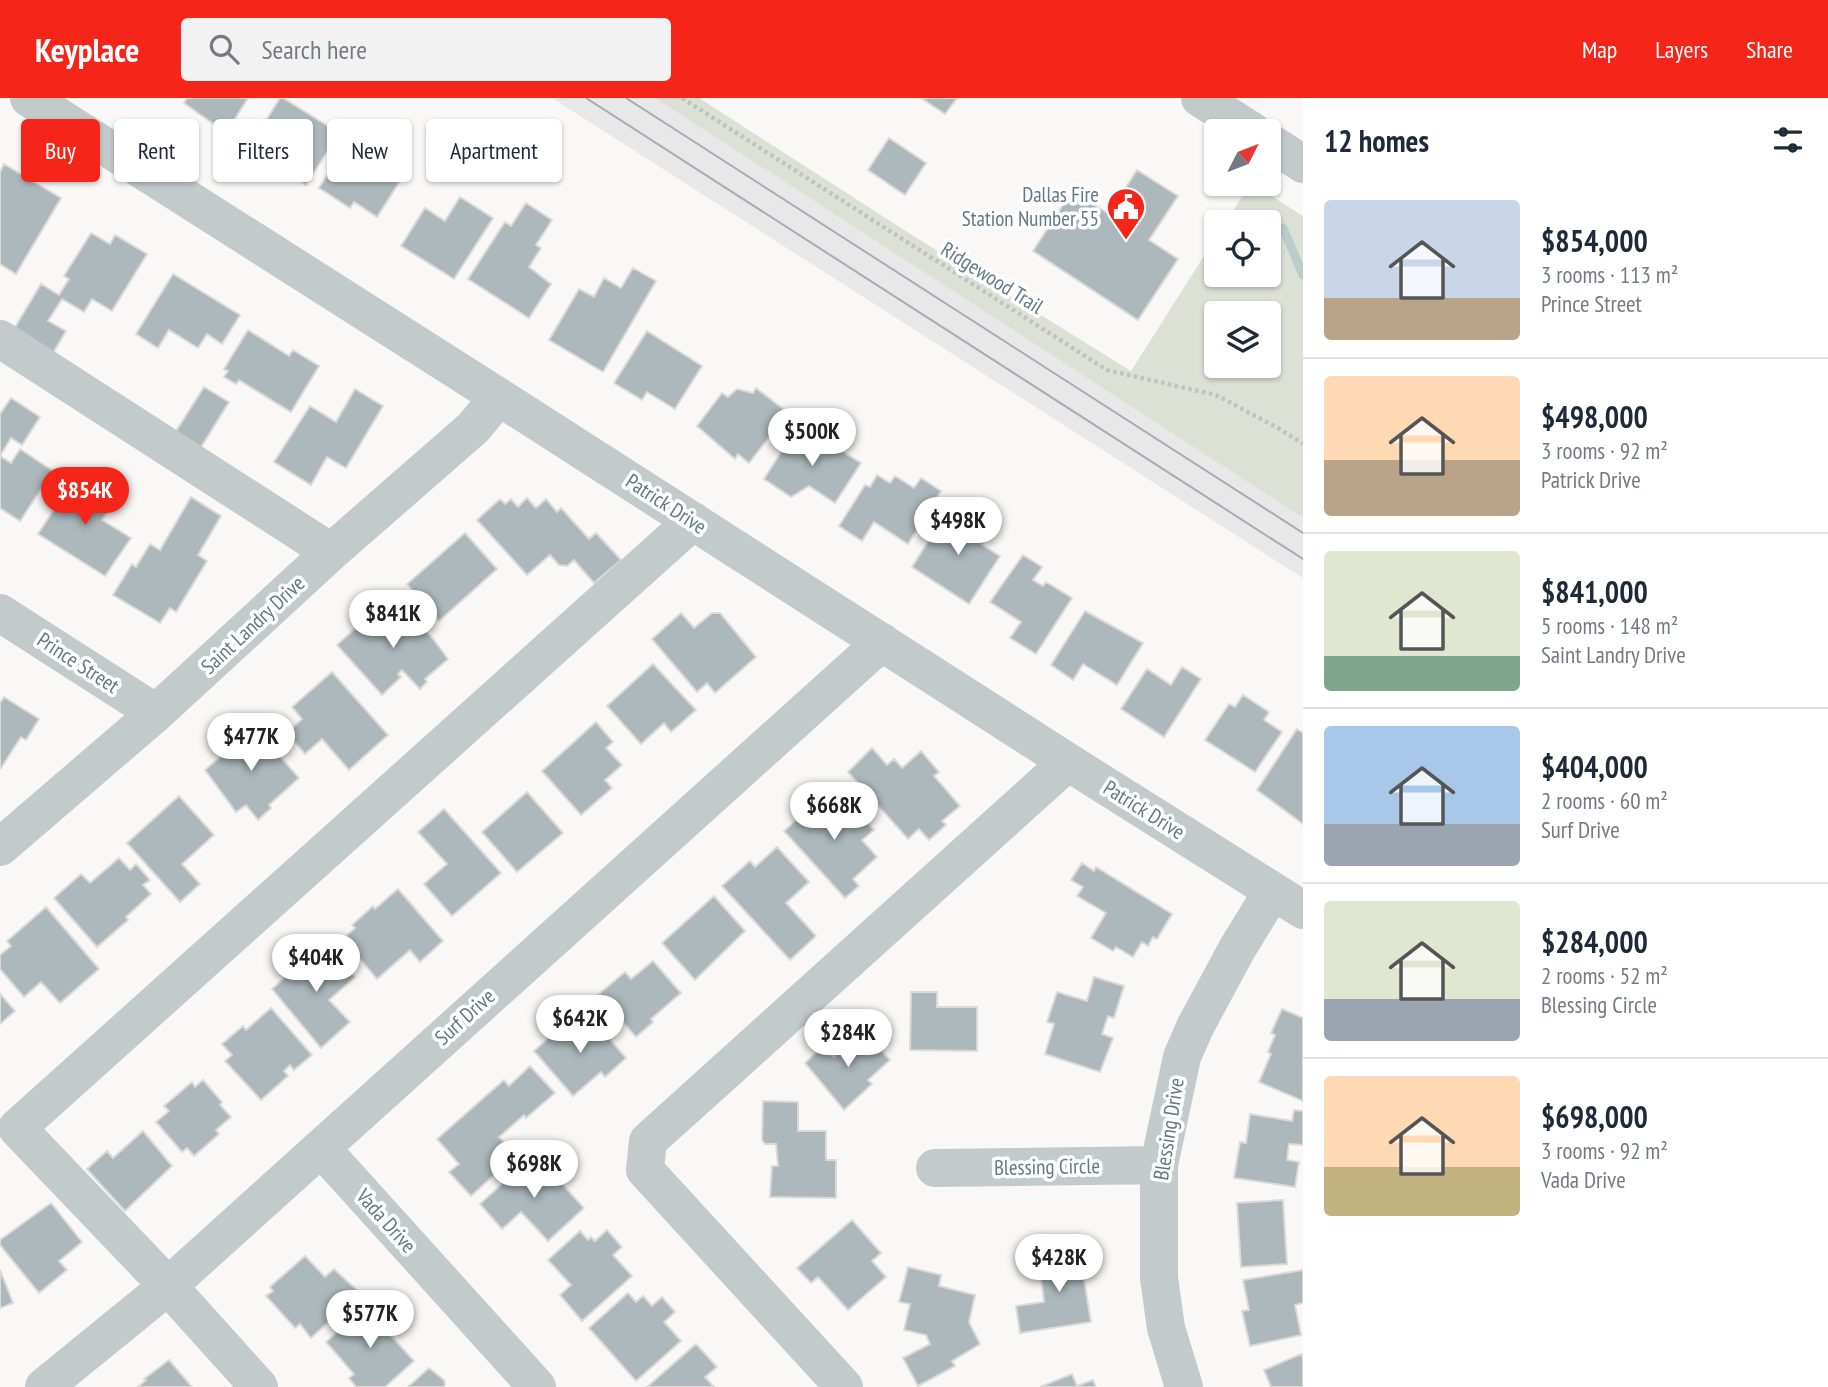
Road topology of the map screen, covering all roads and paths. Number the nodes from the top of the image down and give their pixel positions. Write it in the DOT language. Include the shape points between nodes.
graph roads {
  1 [pos="29,98"];
  2 [pos="682,98"];
  3 [pos="1200,98"];
  4 [pos="1233,119"];
  5 [pos="1281,150"];
  6 [pos="1303,164"];
  7 [pos="0,339"];
  8 [pos="499,397"];
  9 [pos="1303,444"];
  10 [pos="693,522"];
  11 [pos="331,552"];
  12 [pos="0,612"];
  13 [pos="882,642"];
  14 [pos="156,713"];
  15 [pos="1068,762"];
  16 [pos="0,847"];
  17 [pos="1288,901"];
  18 [pos="8,1135"];
  19 [pos="321,1148"];
  20 [pos="1159,1165"];
  21 [pos="935,1168"];
  22 [pos="168,1286"];
  23 [pos="44,1387"];
  24 [pos="259,1387"];
  25 [pos="537,1387"];
  26 [pos="844,1387"];
  27 [pos="1184,1387"];
  1 -- 8 [label="street, Patrick Drive"];
  2 -- 9 [label="path, Ridgewood Trail" via="1107,370 1216,395"];
  3 -- 4 [label="street"];
  5 -- 6 [label="street"];
  7 -- 11 [label="street"];
  8 -- 10 [label="street, Patrick Drive"];
  8 -- 11 [label="street, Saint Landry Drive" via="473,428"];
  10 -- 13 [label="street, Patrick Drive"];
  10 -- 18 [label="street"];
  11 -- 14 [label="street, Saint Landry Drive"];
  12 -- 14 [label="street, Prince Street"];
  13 -- 15 [label="street, Patrick Drive"];
  13 -- 19 [label="street, Surf Drive"];
  14 -- 16 [label="street, Saint Landry Drive"];
  15 -- 17 [label="street, Patrick Drive"];
  15 -- 26 [label="street" via="648,1141 645,1170"];
  17 -- 20 [label="street, Blessing Drive" via="1237,949 1195,1027 1182,1057"];
  18 -- 22 [label="street"];
  19 -- 22 [label="street, Surf Drive"];
  19 -- 25 [label="street, Vada Drive"];
  20 -- 21 [label="street, Blessing Circle"];
  20 -- 27 [label="street, Blessing Drive" via="1159,1278 1166,1328"];
  22 -- 23 [label="street, Surf Drive"];
  22 -- 24 [label="street"];
}
